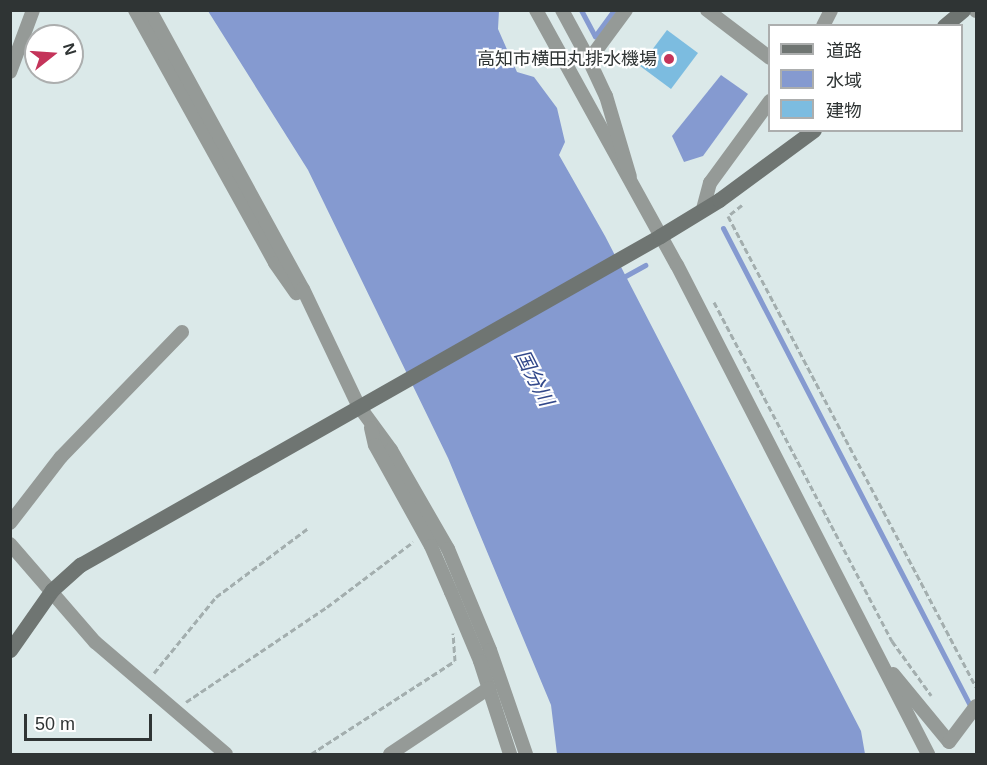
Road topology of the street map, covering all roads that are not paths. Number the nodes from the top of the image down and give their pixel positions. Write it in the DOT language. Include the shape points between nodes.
graph roads {
  1 [pos="33,10"];
  2 [pos="135,10"];
  3 [pos="150,10"];
  4 [pos="536,10"];
  5 [pos="562,10"];
  6 [pos="626,10"];
  7 [pos="707,10"];
  8 [pos="831,10"];
  9 [pos="963,10"];
  10 [pos="824,24"];
  11 [pos="946,24"];
  12 [pos="768,56"];
  13 [pos="589,60"];
  14 [pos="10,72"];
  15 [pos="768,104"];
  16 [pos="811,132"];
  17 [pos="632,186"];
  18 [pos="703,209"];
  19 [pos="653,240"];
  20 [pos="182,332"];
  21 [pos="323,332"];
  22 [pos="364,401"];
  23 [pos="370,423"];
  24 [pos="10,524"];
  25 [pos="10,544"];
  26 [pos="52,590"];
  27 [pos="10,650"];
  28 [pos="876,654"];
  29 [pos="486,658"];
  30 [pos="489,688"];
  31 [pos="976,706"];
  32 [pos="212,744"];
  33 [pos="951,748"];
  34 [pos="202,754"];
  35 [pos="226,754"];
  36 [pos="390,754"];
  37 [pos="510,754"];
  38 [pos="526,754"];
  39 [pos="928,754"];
  1 -- 14 [label="street"];
  2 -- 21 [label="street" via="276,263"];
  3 -- 21 [label="street"];
  4 -- 17 [label="street"];
  5 -- 13 [label="street"];
  6 -- 13 [label="street"];
  7 -- 12 [label="street"];
  8 -- 10 [label="street"];
  9 -- 11 [label="street"];
  13 -- 17 [label="street" via="627,159"];
  15 -- 18 [label="street" via="710,183"];
  16 -- 18 [label="street"];
  17 -- 19 [label="street"];
  18 -- 19 [label="street"];
  19 -- 22 [label="street"];
  19 -- 28 [label="street"];
  20 -- 24 [label="street" via="61,457"];
  21 -- 22 [label="street"];
  22 -- 23 [label="street"];
  22 -- 26 [label="street" via="104,550"];
  23 -- 29 [label="street" via="375,445 431,546 462,619"];
  23 -- 29 [label="street" via="391,450 447,549"];
  25 -- 26 [label="street"];
  26 -- 27 [label="street"];
  26 -- 32 [label="street" via="95,642"];
  28 -- 33 [label="street"];
  28 -- 39 [label="street"];
  29 -- 30 [label="street"];
  29 -- 38 [label="street"];
  30 -- 36 [label="street"];
  30 -- 37 [label="street"];
  31 -- 33 [label="street"];
  32 -- 34 [label="street"];
  32 -- 35 [label="street"];
}
